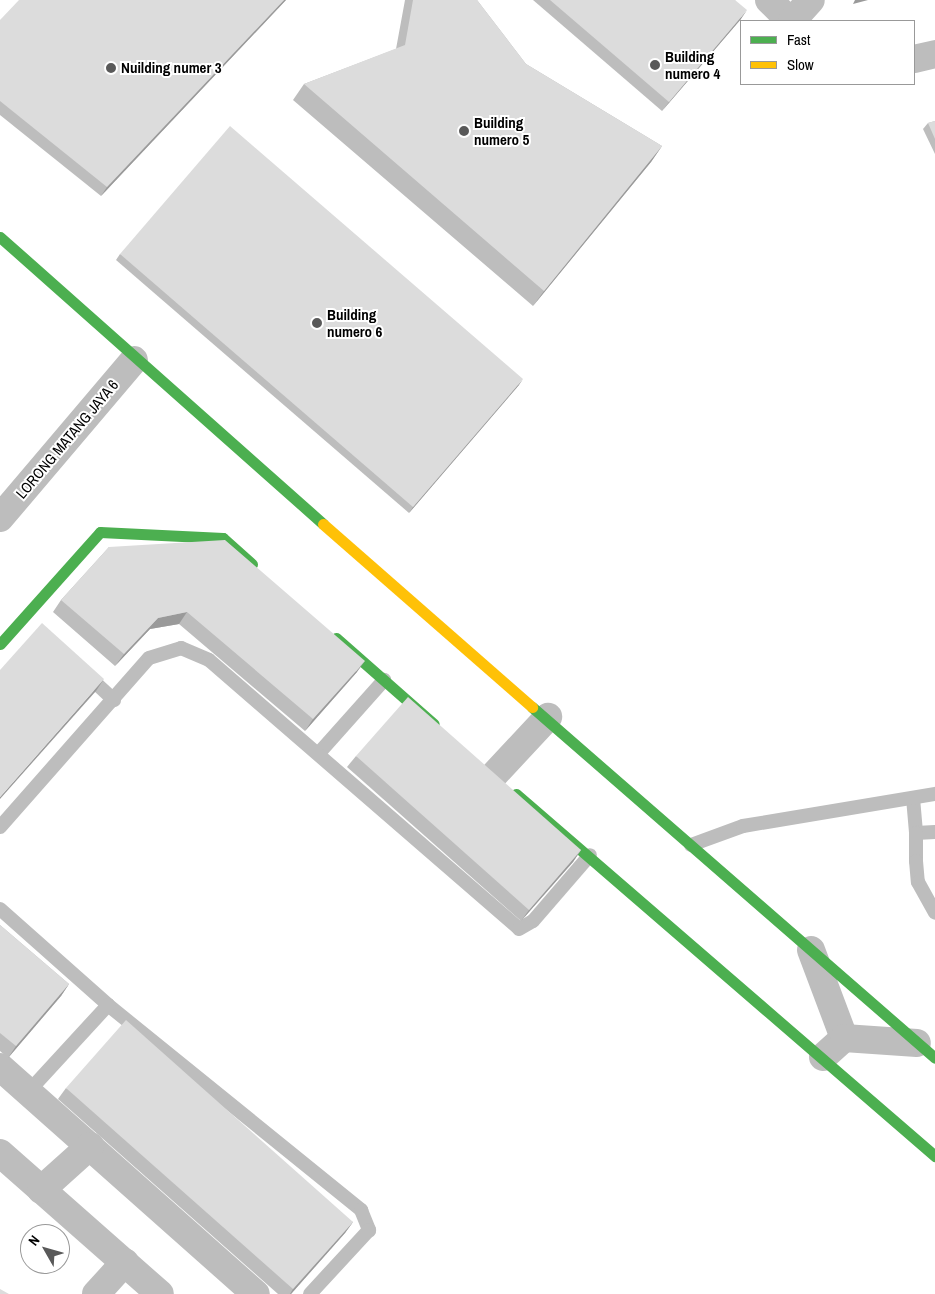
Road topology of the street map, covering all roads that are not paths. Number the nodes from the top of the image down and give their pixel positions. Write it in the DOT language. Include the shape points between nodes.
graph roads {
  1 [pos="769,0"];
  2 [pos="812,0"];
  3 [pos="790,20"];
  4 [pos="792,20"];
  5 [pos="935,54"];
  6 [pos="915,59"];
  7 [pos="0,237"];
  8 [pos="134,360"];
  9 [pos="0,518"];
  10 [pos="259,570"];
  11 [pos="24,618"];
  12 [pos="325,628"];
  13 [pos="38,630"];
  14 [pos="0,644"];
  15 [pos="73,662"];
  16 [pos="384,680"];
  17 [pos="114,700"];
  18 [pos="548,717"];
  19 [pos="442,731"];
  20 [pos="319,752"];
  21 [pos="497,779"];
  22 [pos="935,794"];
  23 [pos="913,798"];
  24 [pos="0,827"];
  25 [pos="935,832"];
  26 [pos="916,833"];
  27 [pos="691,845"];
  28 [pos="590,855"];
  29 [pos="0,909"];
  30 [pos="935,913"];
  31 [pos="811,950"];
  32 [pos="108,1005"];
  33 [pos="844,1038"];
  34 [pos="926,1051"];
  35 [pos="823,1057"];
  36 [pos="0,1067"];
  37 [pos="29,1091"];
  38 [pos="90,1146"];
  39 [pos="0,1153"];
  40 [pos="935,1156"];
  41 [pos="41,1190"];
  42 [pos="125,1262"];
  43 [pos="96,1294"];
  44 [pos="160,1294"];
  45 [pos="256,1294"];
  46 [pos="310,1294"];
  1 -- 3 [label="street"];
  2 -- 4 [label="street"];
  5 -- 6 [label="street"];
  7 -- 8 [label="street"];
  8 -- 9 [label="street, LORONG MATANG JAYA 6"];
  8 -- 18 [label="street"];
  10 -- 11 [label="street" via="223,538 100,532"];
  11 -- 13 [label="lane"];
  11 -- 14 [label="street"];
  12 -- 16 [label="street"];
  15 -- 17 [label="lane"];
  16 -- 19 [label="street"];
  16 -- 20 [label="lane"];
  17 -- 20 [label="lane" via="149,658 182,648 209,660"];
  17 -- 24 [label="lane"];
  18 -- 21 [label="street"];
  18 -- 27 [label="street"];
  20 -- 28 [label="lane" via="519,929 534,921"];
  21 -- 28 [label="street"];
  22 -- 23 [label="lane"];
  23 -- 26 [label="lane"];
  23 -- 27 [label="lane" via="743,826"];
  25 -- 26 [label="lane"];
  26 -- 30 [label="lane" via="918,882"];
  27 -- 31 [label="street"];
  28 -- 35 [label="street"];
  29 -- 32 [label="lane"];
  31 -- 33 [label="street"];
  31 -- 34 [label="street"];
  32 -- 37 [label="lane"];
  32 -- 46 [label="lane" via="368,1220 369,1230"];
  33 -- 34 [label="street"];
  33 -- 35 [label="street"];
  35 -- 40 [label="street"];
  36 -- 37 [label="street"];
  37 -- 38 [label="street"];
  38 -- 41 [label="street"];
  38 -- 45 [label="street"];
  39 -- 41 [label="street"];
  41 -- 42 [label="street"];
  42 -- 43 [label="street"];
  42 -- 44 [label="street"];
}
